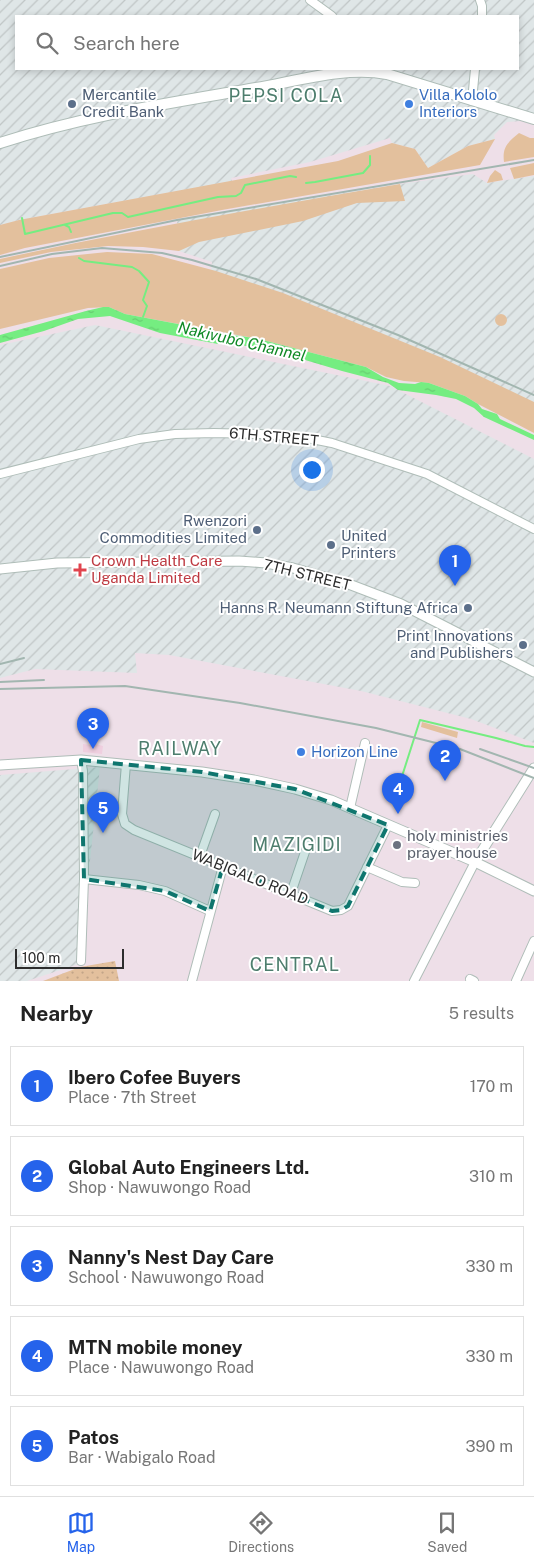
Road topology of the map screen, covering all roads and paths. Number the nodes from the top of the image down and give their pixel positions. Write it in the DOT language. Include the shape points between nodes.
graph roads {
  1 [pos="310,0"];
  2 [pos="480,0"];
  3 [pos="331,15"];
  4 [pos="482,15"];
  5 [pos="373,70"];
  6 [pos="475,70"];
  7 [pos="472,100"];
  8 [pos="534,119"];
  9 [pos="0,143"];
  10 [pos="0,474"];
  11 [pos="534,529"];
  12 [pos="0,569"];
  13 [pos="534,672"];
  14 [pos="365,743"];
  15 [pos="81,760"];
  16 [pos="126,764"];
  17 [pos="0,765"];
  18 [pos="534,768"];
  19 [pos="350,808"];
  20 [pos="214,814"];
  21 [pos="388,825"];
  22 [pos="308,843"];
  23 [pos="200,856"];
  24 [pos="475,862"];
  25 [pos="223,866"];
  26 [pos="367,867"];
  27 [pos="84,879"];
  28 [pos="415,882"];
  29 [pos="534,891"];
  30 [pos="291,893"];
  31 [pos="210,911"];
  32 [pos="534,940"];
  33 [pos="81,961"];
  34 [pos="192,981"];
  35 [pos="414,981"];
  36 [pos="516,981"];
  1 -- 3 [label="street"];
  2 -- 4 [label="street"];
  5 -- 7 [label="main road"];
  5 -- 9 [label="main road" via="339,73 154,106 73,122"];
  6 -- 7 [label="street"];
  7 -- 8 [label="main road"];
  10 -- 11 [label="street, 6TH STREET" via="139,439 175,434 302,437 340,445 427,474"];
  12 -- 13 [label="street, 7TH STREET" via="57,563 239,561 293,568 346,583 401,604"];
  14 -- 19 [label="street"];
  15 -- 16 [label="street"];
  15 -- 17 [label="street"];
  15 -- 27 [label="street"];
  16 -- 19 [label="street" via="254,780"];
  16 -- 23 [label="street, WABIGALO ROAD" via="122,814 125,824"];
  18 -- 24 [label="street"];
  19 -- 21 [label="street"];
  20 -- 23 [label="street"];
  21 -- 24 [label="street"];
  21 -- 26 [label="street, WABIGALO ROAD"];
  22 -- 30 [label="street"];
  23 -- 25 [label="street, WABIGALO ROAD"];
  24 -- 29 [label="street"];
  24 -- 35 [label="street"];
  25 -- 30 [label="street, WABIGALO ROAD"];
  25 -- 31 [label="street"];
  26 -- 28 [label="street" via="402,882"];
  26 -- 30 [label="street, WABIGALO ROAD" via="348,906 341,910 332,911"];
  27 -- 31 [label="street" via="165,891"];
  27 -- 33 [label="street"];
  31 -- 34 [label="street"];
  32 -- 36 [label="street"];
}
